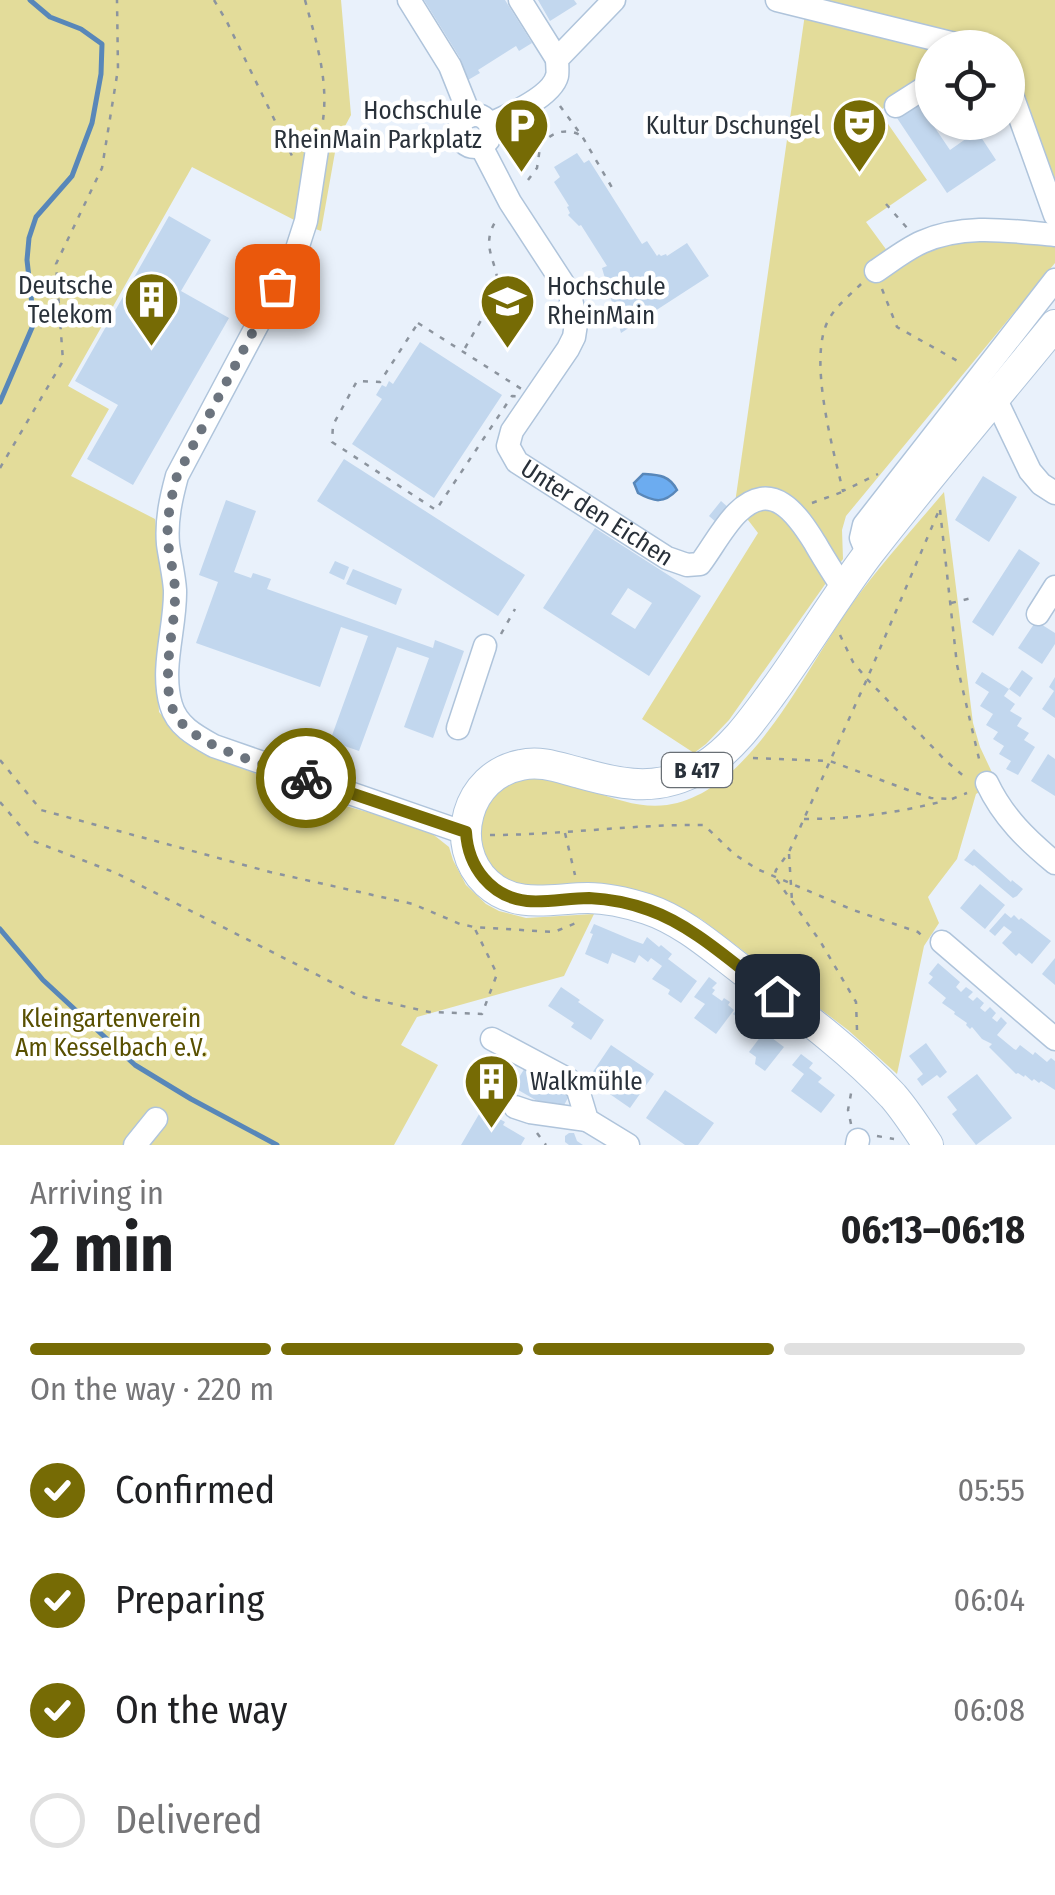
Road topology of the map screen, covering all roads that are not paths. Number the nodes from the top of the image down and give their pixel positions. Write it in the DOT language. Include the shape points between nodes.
graph roads {
  1 [pos="409,0"];
  2 [pos="520,0"];
  3 [pos="614,0"];
  4 [pos="777,0"];
  5 [pos="915,34"];
  6 [pos="557,58"];
  7 [pos="915,93"];
  8 [pos="896,106"];
  9 [pos="480,128"];
  10 [pos="1025,131"];
  11 [pos="318,143"];
  12 [pos="1055,215"];
  13 [pos="1055,235"];
  14 [pos="876,271"];
  15 [pos="1055,280"];
  16 [pos="1055,324"];
  17 [pos="988,387"];
  18 [pos="1055,493"];
  19 [pos="1055,588"];
  20 [pos="836,601"];
  21 [pos="1038,614"];
  22 [pos="485,646"];
  23 [pos="458,728"];
  24 [pos="986,783"];
  25 [pos="466,832"];
  26 [pos="1055,863"];
  27 [pos="942,942"];
  28 [pos="1055,1039"];
  29 [pos="492,1040"];
  30 [pos="515,1106"];
  31 [pos="156,1119"];
  32 [pos="587,1120"];
  33 [pos="135,1145"];
  34 [pos="628,1145"];
  35 [pos="928,1145"];
  1 -- 9 [label="street, Unter den Eichen"];
  2 -- 6 [label="street"];
  3 -- 6 [label="street"];
  4 -- 5 [label="street"];
  6 -- 9 [label="street" via="557,76 548,88"];
  7 -- 8 [label="street"];
  9 -- 20 [label="street, Unter den Eichen" via="510,202 570,294 576,324 568,349 512,431 508,446 517,462 687,565 700,564 736,514 771,499 800,520"];
  10 -- 12 [label="street"];
  11 -- 25 [label="street" via="296,252 171,497 171,705 194,736 214,746"];
  13 -- 14 [label="street" via="971,230 938,236"];
  15 -- 17 [label="street"];
  16 -- 17 [label="main road, B 417"];
  17 -- 18 [label="street" via="1030,472"];
  17 -- 20 [label="main road, B 417" via="923,468"];
  19 -- 21 [label="street"];
  20 -- 25 [label="main road, B 417" via="752,722 702,768 668,782 635,785 547,764 514,766 479,791"];
  22 -- 23 [label="street"];
  24 -- 26 [label="street" via="1015,827"];
  25 -- 35 [label="main road" via="480,874 506,895 616,901 692,932 858,1063 893,1096"];
  27 -- 28 [label="street"];
  29 -- 32 [label="street" via="569,1080"];
  30 -- 32 [label="street"];
  31 -- 33 [label="street"];
  32 -- 34 [label="street"];
}
